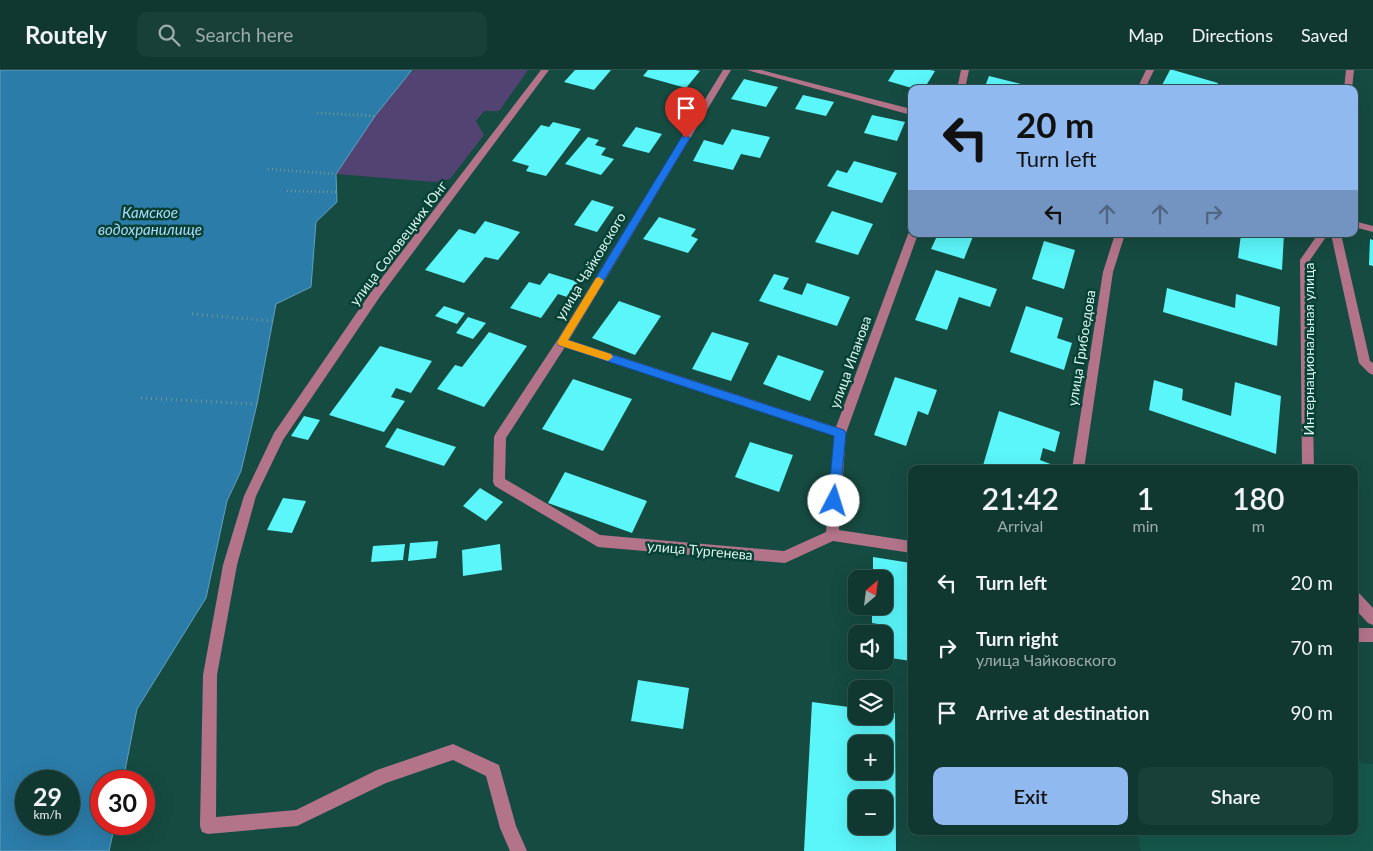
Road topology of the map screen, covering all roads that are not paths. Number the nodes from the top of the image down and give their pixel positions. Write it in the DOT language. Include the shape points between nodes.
graph roads {
  1 [pos="545,70"];
  2 [pos="727,70"];
  3 [pos="751,70"];
  4 [pos="965,70"];
  5 [pos="1150,70"];
  6 [pos="1350,70"];
  7 [pos="962,85"];
  8 [pos="1143,85"];
  9 [pos="1348,85"];
  10 [pos="908,111"];
  11 [pos="1358,225"];
  12 [pos="1373,229"];
  13 [pos="912,237"];
  14 [pos="1119,237"];
  15 [pos="1321,237"];
  16 [pos="1337,237"];
  17 [pos="562,342"];
  18 [pos="1373,370"];
  19 [pos="840,433"];
  20 [pos="1079,465"];
  21 [pos="1308,465"];
  22 [pos="499,482"];
  23 [pos="832,534"];
  24 [pos="908,547"];
  25 [pos="1358,602"];
  26 [pos="1373,618"];
  27 [pos="1358,635"];
  28 [pos="1373,635"];
  29 [pos="519,851"];
  1 -- 29 [label="street, улица Соловецких Юнг" via="375,295 278,437 250,496 230,565 210,675 208,826 297,818 383,776 453,752 494,771 508,828"];
  2 -- 17 [label="street, улица Чайковского"];
  3 -- 10 [label="street"];
  4 -- 7 [label="street"];
  5 -- 8 [label="street"];
  6 -- 9 [label="street"];
  11 -- 12 [label="street"];
  13 -- 19 [label="street, улица Ипанова"];
  14 -- 20 [label="street, улица Грибоедова" via="1108,272"];
  15 -- 21 [label="street, Интернациональная улица" via="1305,260"];
  16 -- 18 [label="street" via="1365,364"];
  17 -- 19 [label="street"];
  17 -- 22 [label="street, улица Чайковского" via="500,437"];
  19 -- 23 [label="street, улица Ипанова"];
  22 -- 23 [label="street, улица Тургенева" via="598,541 785,557"];
  23 -- 24 [label="street"];
  25 -- 26 [label="street"];
  27 -- 28 [label="street"];
}
